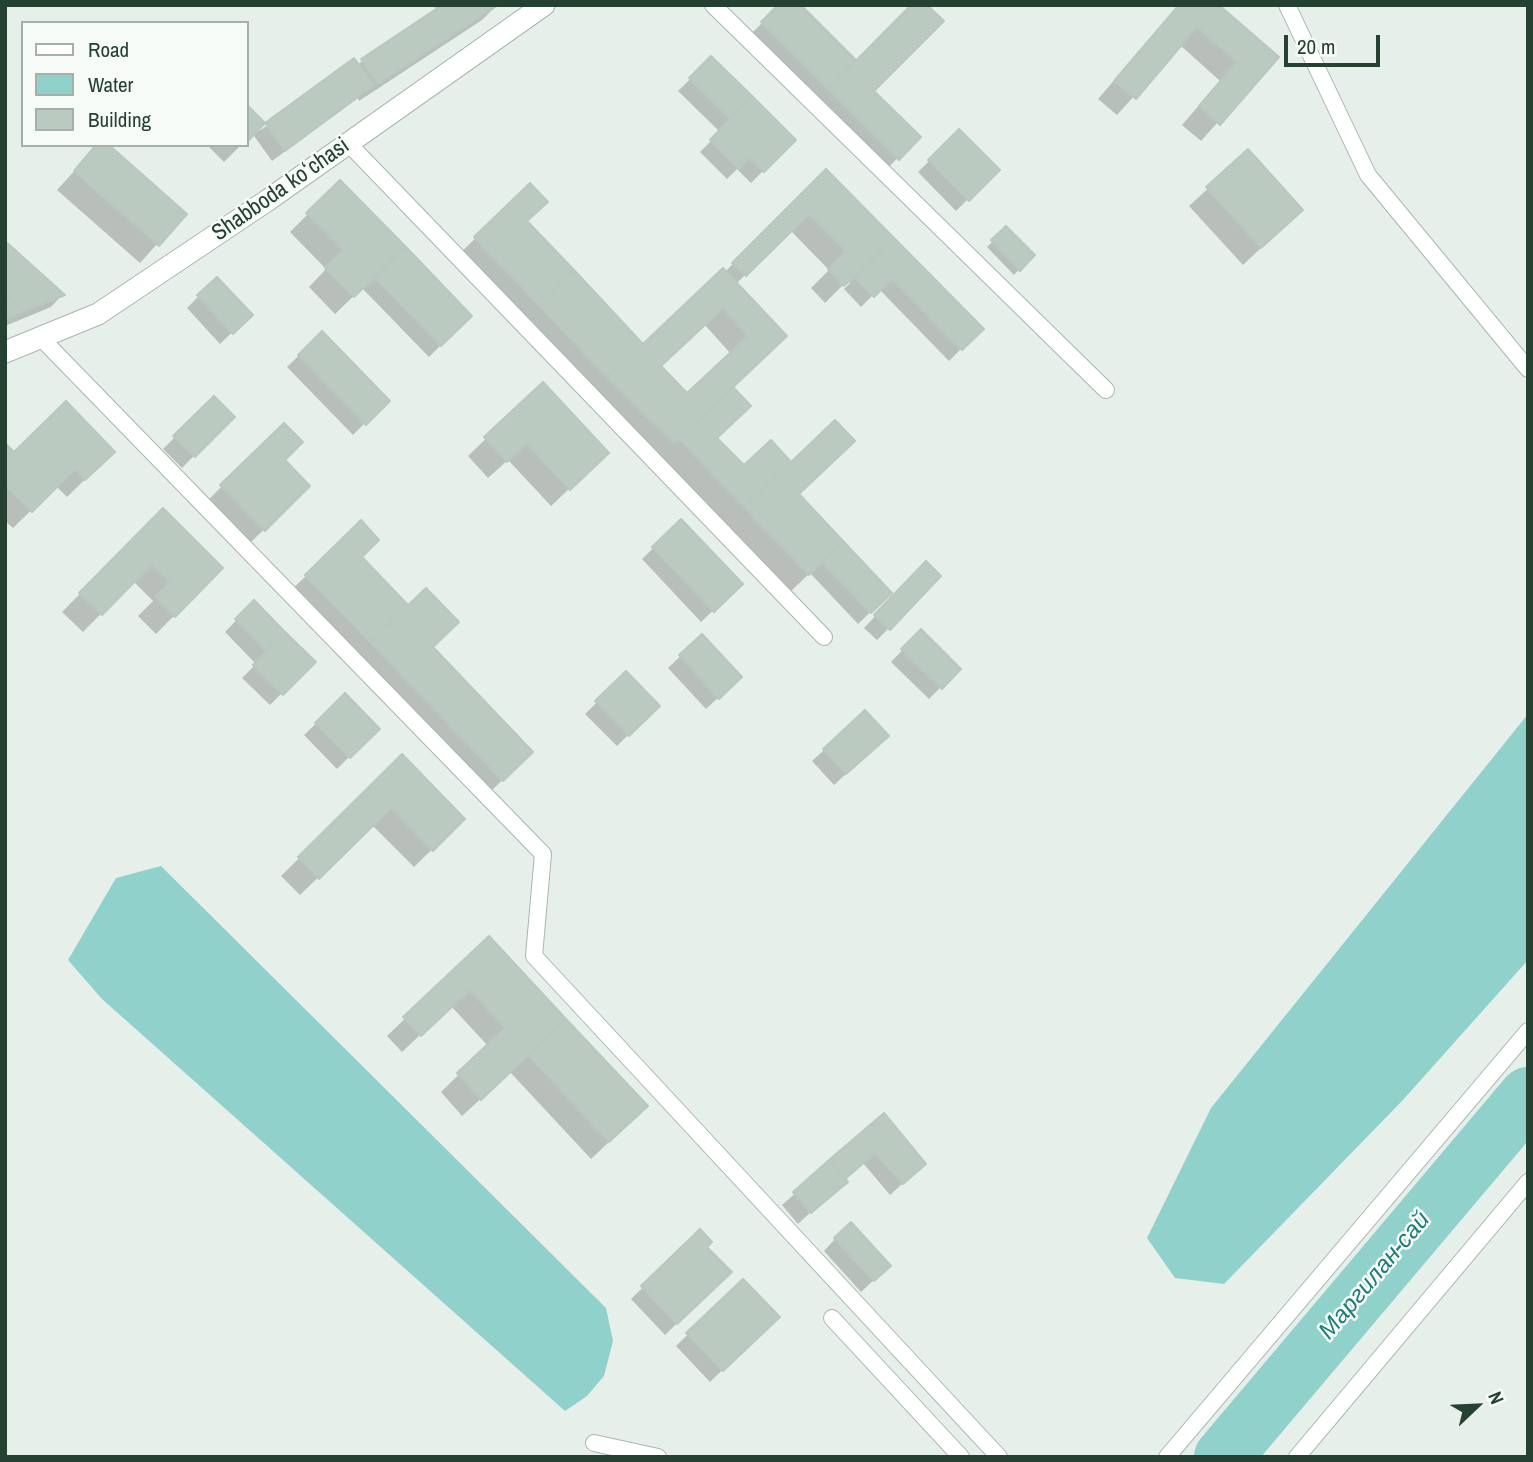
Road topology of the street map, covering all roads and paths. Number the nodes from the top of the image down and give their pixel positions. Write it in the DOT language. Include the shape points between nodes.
graph roads {
  1 [pos="544,5"];
  2 [pos="713,5"];
  3 [pos="1287,5"];
  4 [pos="348,143"];
  5 [pos="41,338"];
  6 [pos="5,352"];
  7 [pos="1528,369"];
  8 [pos="1106,390"];
  9 [pos="824,637"];
  10 [pos="1528,1031"];
  11 [pos="1528,1182"];
  12 [pos="832,1318"];
  13 [pos="594,1443"];
  14 [pos="990,1454"];
  15 [pos="658,1457"];
  16 [pos="961,1457"];
  17 [pos="1167,1457"];
  18 [pos="1297,1457"];
  1 -- 4 [label="street, Shabboda koʻchasi"];
  2 -- 8 [label="lane"];
  3 -- 7 [label="lane" via="1368,174"];
  4 -- 5 [label="street, Shabboda koʻchasi" via="98,314"];
  4 -- 9 [label="lane"];
  5 -- 6 [label="street, Shabboda koʻchasi"];
  5 -- 14 [label="lane" via="543,854 534,956"];
  10 -- 17 [label="lane"];
  11 -- 18 [label="lane"];
  12 -- 16 [label="lane"];
  13 -- 15 [label="lane"];
}
